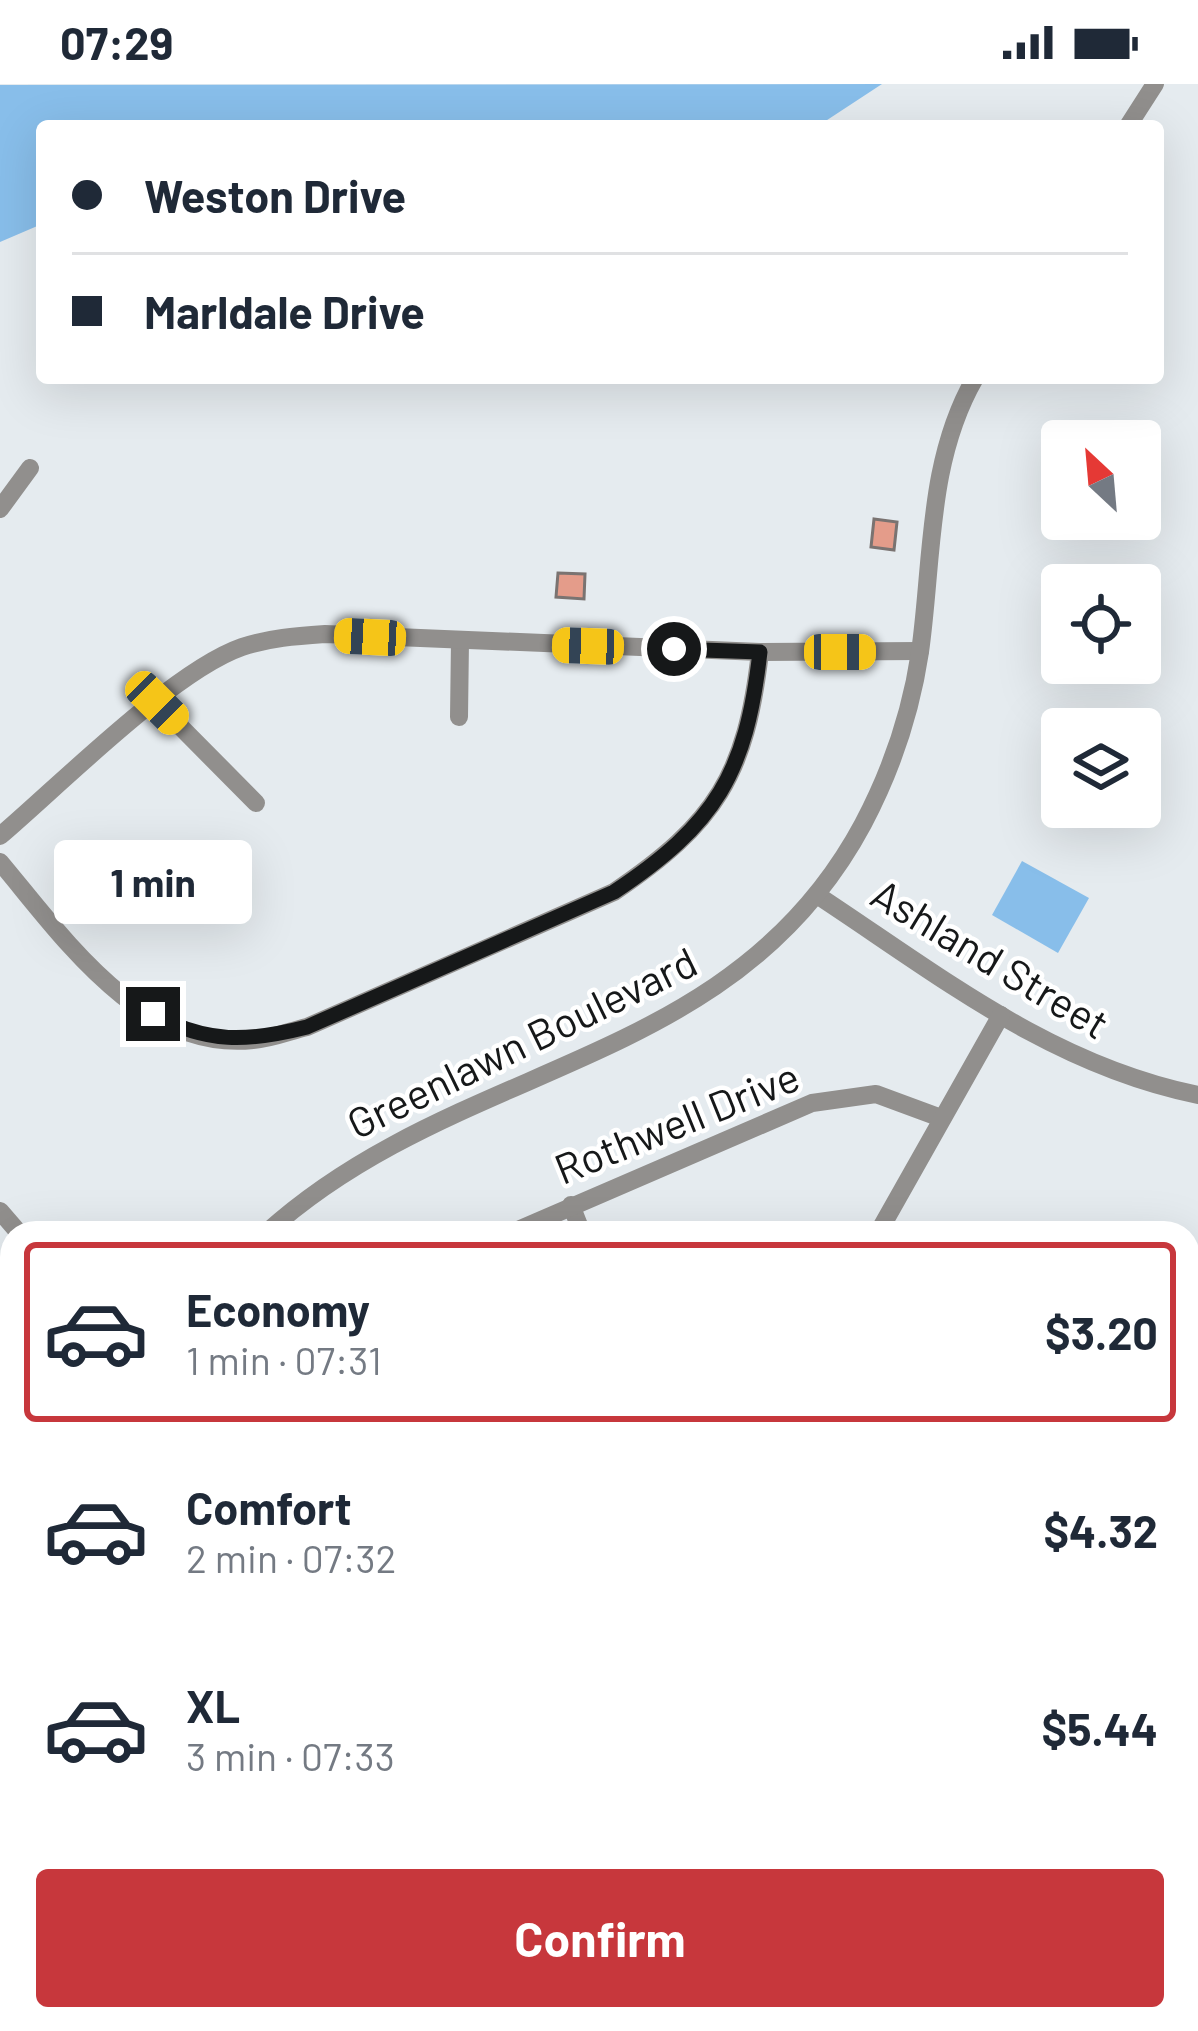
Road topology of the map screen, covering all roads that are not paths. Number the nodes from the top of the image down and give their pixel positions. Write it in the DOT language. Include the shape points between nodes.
graph roads {
  1 [pos="1155,84"];
  2 [pos="1132,120"];
  3 [pos="972,384"];
  4 [pos="29,468"];
  5 [pos="0,509"];
  6 [pos="460,641"];
  7 [pos="920,651"];
  8 [pos="760,652"];
  9 [pos="157,703"];
  10 [pos="459,717"];
  11 [pos="256,803"];
  12 [pos="0,836"];
  13 [pos="0,862"];
  14 [pos="817,895"];
  15 [pos="1001,1015"];
  16 [pos="1198,1095"];
  17 [pos="941,1118"];
  18 [pos="571,1205"];
  19 [pos="281,1221"];
  20 [pos="537,1221"];
  21 [pos="578,1221"];
  22 [pos="885,1221"];
  1 -- 2 [label="street"];
  3 -- 7 [label="street, Greenlawn Boulevard" via="947,439"];
  4 -- 5 [label="street"];
  6 -- 8 [label="street"];
  6 -- 9 [label="street" via="279,637 196,670"];
  6 -- 10 [label="street"];
  7 -- 8 [label="street"];
  7 -- 14 [label="street, Greenlawn Boulevard" via="878,793"];
  8 -- 13 [label="street" via="740,760 717,800 652,867 614,892 307,1027 254,1040 208,1039 177,1027 87,965"];
  9 -- 11 [label="street"];
  9 -- 12 [label="street"];
  14 -- 15 [label="street, Ashland Street"];
  14 -- 19 [label="street, Greenlawn Boulevard" via="749,965 684,1011 412,1132"];
  15 -- 16 [label="street, Ashland Street" via="1092,1066"];
  15 -- 17 [label="street"];
  17 -- 18 [label="street, Rothwell Drive" via="876,1094 843,1095"];
  17 -- 22 [label="street"];
  18 -- 20 [label="street, Rothwell Drive"];
  18 -- 21 [label="street"];
}
